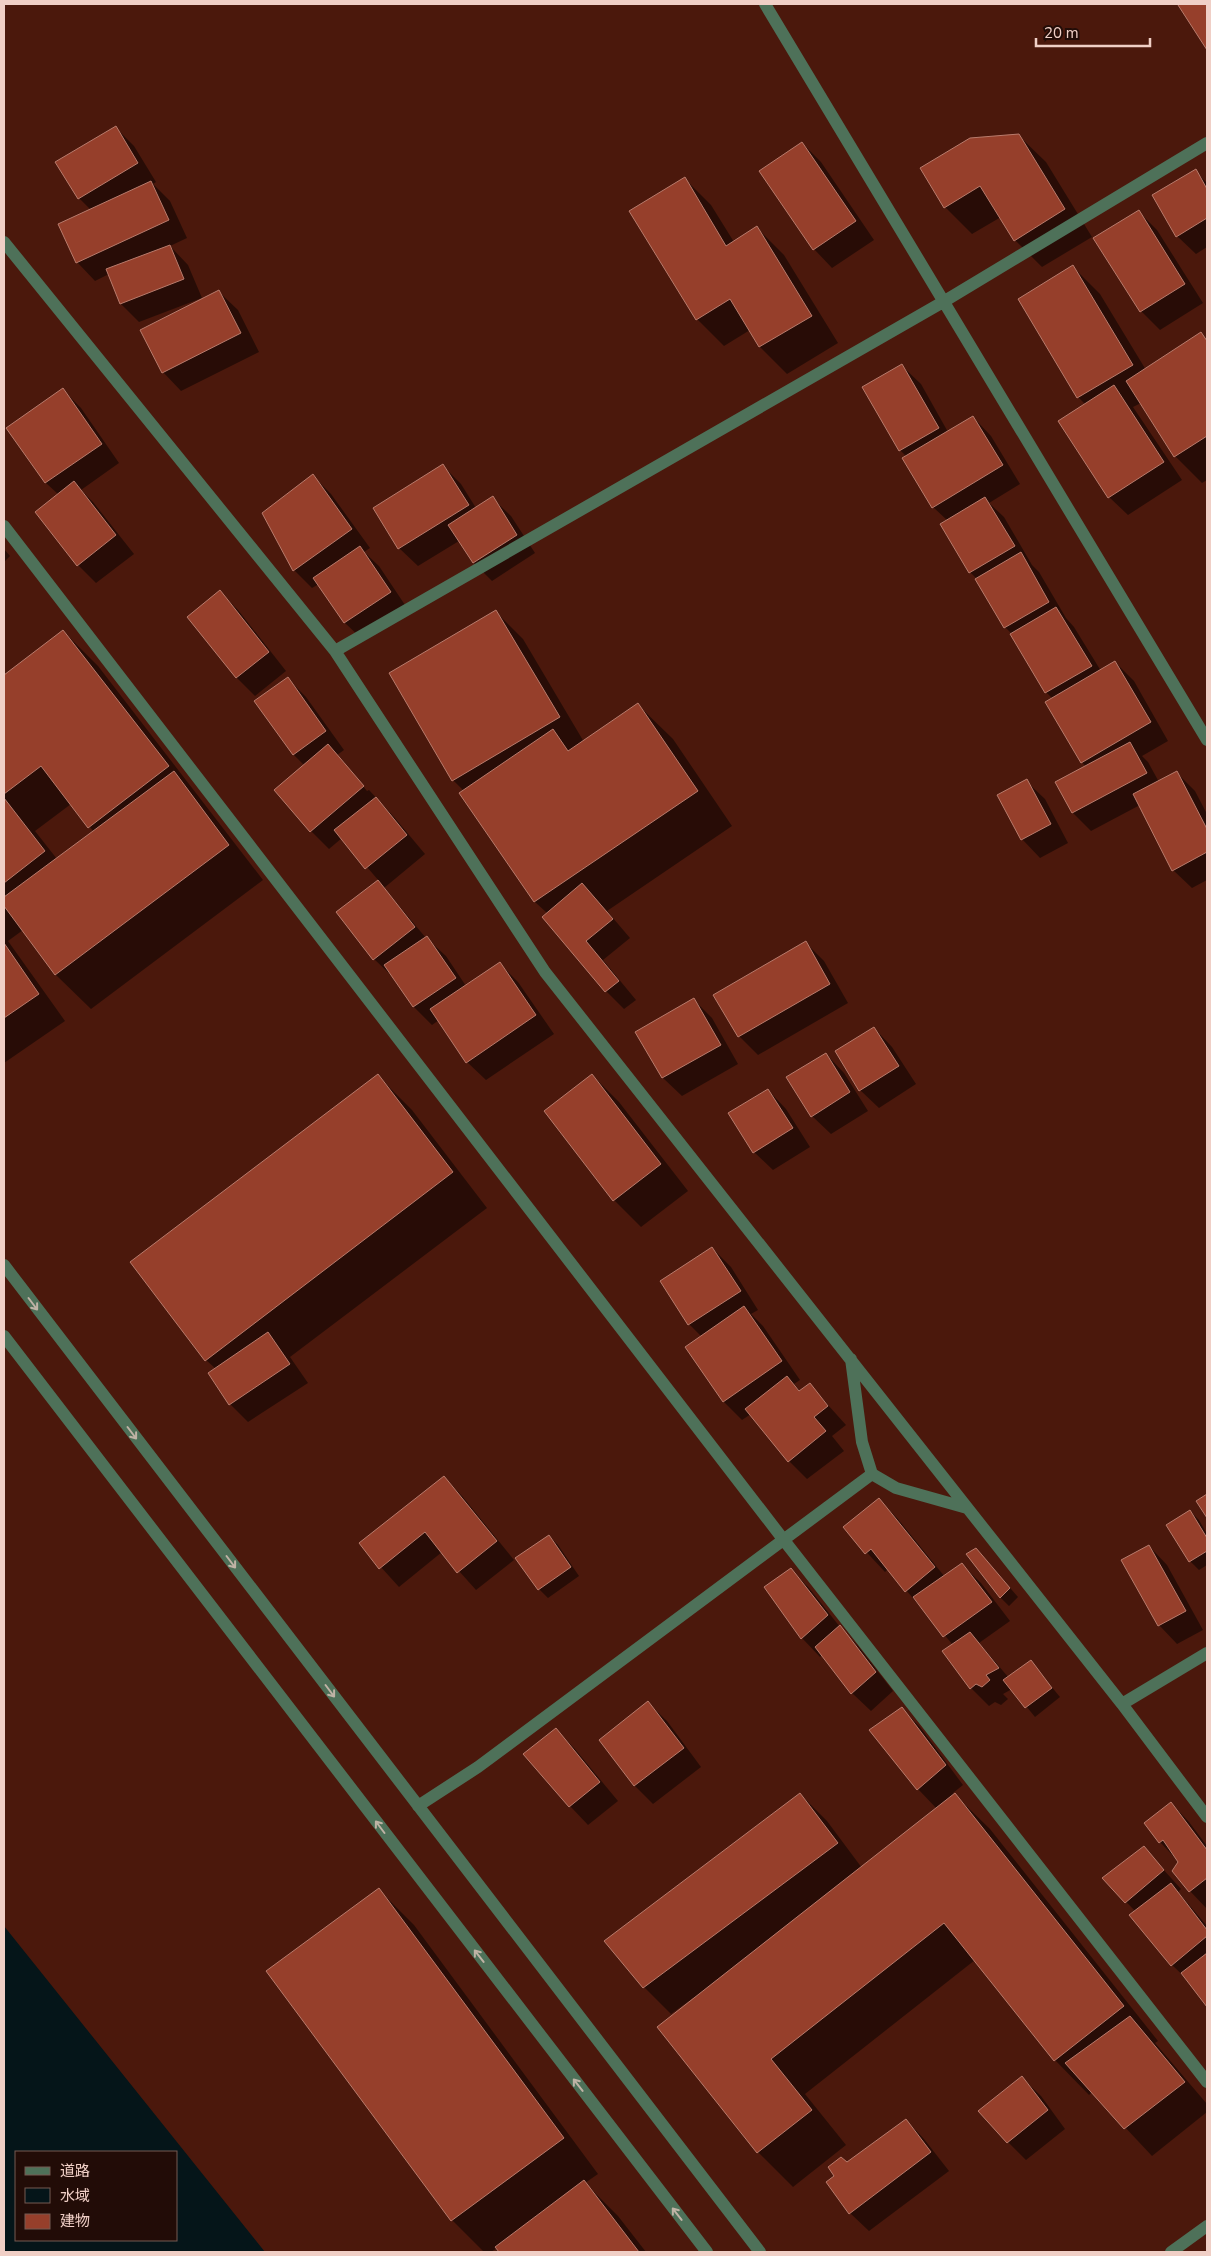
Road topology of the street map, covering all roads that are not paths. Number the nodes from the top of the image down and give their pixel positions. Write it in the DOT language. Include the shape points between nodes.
graph roads {
  1 [pos="765,4"];
  2 [pos="1207,143"];
  3 [pos="4,242"];
  4 [pos="943,302"];
  5 [pos="4,526"];
  6 [pos="335,651"];
  7 [pos="1207,740"];
  8 [pos="4,1265"];
  9 [pos="4,1336"];
  10 [pos="851,1359"];
  11 [pos="872,1474"];
  12 [pos="967,1508"];
  13 [pos="783,1538"];
  14 [pos="1207,1653"];
  15 [pos="1122,1704"];
  16 [pos="418,1806"];
  17 [pos="1207,1818"];
  18 [pos="1207,2082"];
  19 [pos="1207,2226"];
  20 [pos="707,2252"];
  21 [pos="760,2252"];
  22 [pos="1171,2252"];
  1 -- 4 [label="street"];
  2 -- 4 [label="street"];
  3 -- 6 [label="street"];
  4 -- 6 [label="street"];
  4 -- 7 [label="street"];
  5 -- 13 [label="street"];
  6 -- 10 [label="street" via="545,972"];
  8 -- 16 [label="street, one-way"];
  20 -- 9 [label="street, one-way"];
  10 -- 11 [label="street" via="862,1442"];
  10 -- 12 [label="street"];
  11 -- 12 [label="street" via="896,1488"];
  11 -- 13 [label="street"];
  12 -- 15 [label="street"];
  13 -- 16 [label="street" via="478,1767"];
  13 -- 18 [label="street"];
  14 -- 15 [label="street"];
  15 -- 17 [label="street"];
  16 -- 21 [label="street"];
  19 -- 22 [label="street"];
}
